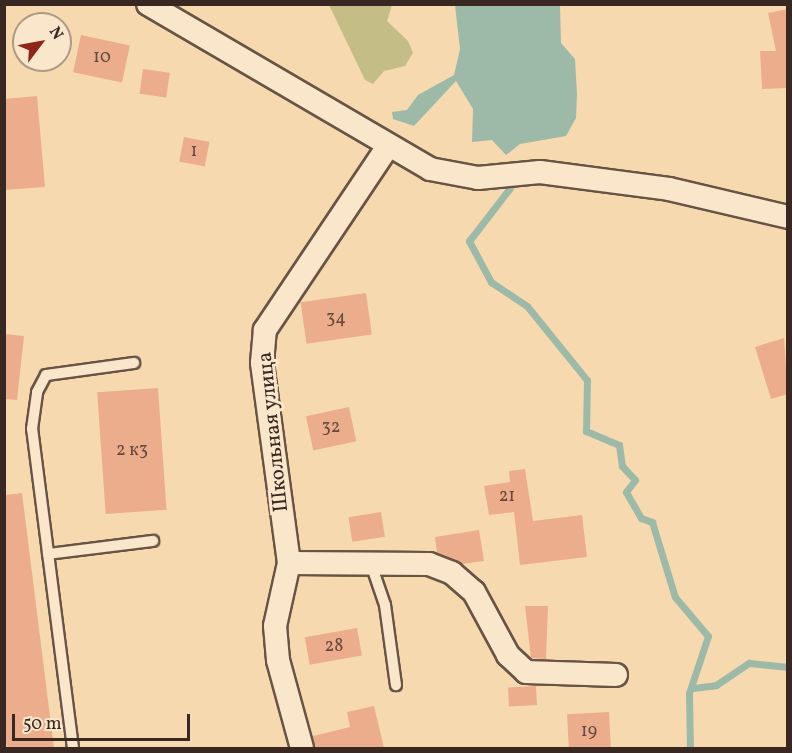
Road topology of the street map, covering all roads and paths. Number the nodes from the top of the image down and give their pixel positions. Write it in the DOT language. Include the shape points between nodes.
graph roads {
  1 [pos="148,4"];
  2 [pos="387,148"];
  3 [pos="788,216"];
  4 [pos="134,363"];
  5 [pos="153,541"];
  6 [pos="48,554"];
  7 [pos="289,563"];
  8 [pos="372,567"];
  9 [pos="616,675"];
  10 [pos="396,685"];
  11 [pos="73,748"];
  12 [pos="302,748"];
  1 -- 2 [label="street" via="320,101"];
  2 -- 3 [label="street" via="444,174 478,177 540,172 669,189"];
  2 -- 7 [label="street, Школьная улица" via="265,330 262,363"];
  4 -- 6 [label="lane" via="56,372 41,380 32,429"];
  5 -- 6 [label="lane"];
  6 -- 11 [label="lane"];
  7 -- 8 [label="street"];
  7 -- 12 [label="street, Школьная улица" via="275,626 278,660"];
  8 -- 9 [label="street" via="429,564 452,573 474,592 508,655 526,672"];
  8 -- 10 [label="lane" via="385,605"];
}
